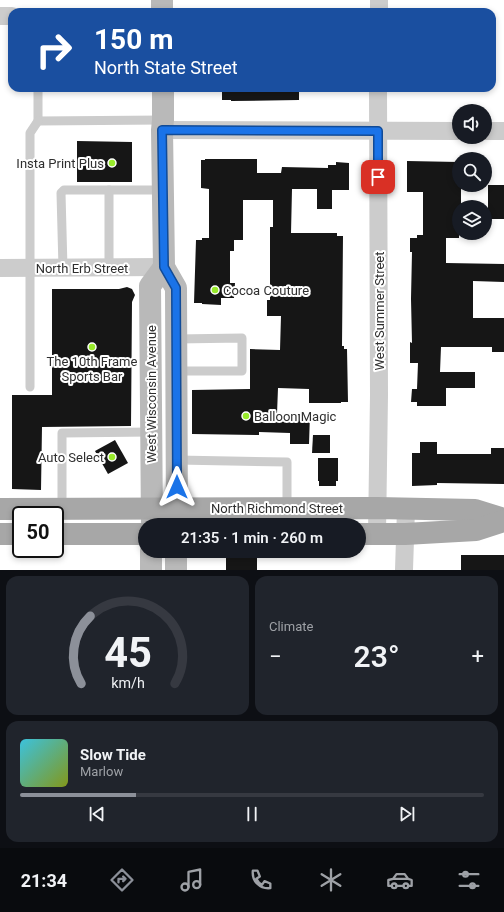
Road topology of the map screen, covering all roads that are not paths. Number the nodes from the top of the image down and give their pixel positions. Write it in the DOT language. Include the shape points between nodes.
graph roads {
  1 [pos="38,92"];
  2 [pos="163,92"];
  3 [pos="378,92"];
  4 [pos="38,121"];
  5 [pos="163,125"];
  6 [pos="378,131"];
  7 [pos="452,131"];
  8 [pos="492,131"];
  9 [pos="504,131"];
  10 [pos="109,190"];
  11 [pos="164,190"];
  12 [pos="164,267"];
  13 [pos="0,268"];
  14 [pos="30,268"];
  15 [pos="63,268"];
  16 [pos="109,268"];
  17 [pos="176,339"];
  18 [pos="176,371"];
  19 [pos="30,387"];
  20 [pos="151,432"];
  21 [pos="177,460"];
  22 [pos="62,506"];
  23 [pos="287,508"];
  24 [pos="377,508"];
  25 [pos="0,509"];
  26 [pos="12,509"];
  27 [pos="64,509"];
  28 [pos="406,509"];
  29 [pos="152,516"];
  30 [pos="177,516"];
  31 [pos="504,520"];
  32 [pos="0,534"];
  33 [pos="12,534"];
  34 [pos="64,534"];
  35 [pos="138,534"];
  36 [pos="368,534"];
  37 [pos="405,534"];
  38 [pos="151,558"];
  39 [pos="176,558"];
  40 [pos="151,570"];
  41 [pos="176,570"];
  42 [pos="404,570"];
  1 -- 4 [label="lane"];
  2 -- 5 [label="main road, West Wisconsin Avenue"];
  3 -- 6 [label="street, West Summer Street"];
  4 -- 5 [label="lane"];
  4 -- 14 [label="lane" via="30,132"];
  5 -- 6 [label="street"];
  5 -- 11 [label="main road, West Wisconsin Avenue"];
  6 -- 7 [label="street"];
  6 -- 24 [label="street, West Summer Street"];
  8 -- 9 [label="street"];
  10 -- 11 [label="lane"];
  10 -- 15 [label="lane" via="64,190 61,193"];
  10 -- 16 [label="lane"];
  11 -- 12 [label="main road, West Wisconsin Avenue"];
  12 -- 16 [label="street, North Erb Street"];
  12 -- 17 [label="main road, West Wisconsin Avenue" via="176,288"];
  12 -- 20 [label="main road, West Wisconsin Avenue" via="150,286"];
  13 -- 14 [label="street, North Erb Street"];
  14 -- 15 [label="street, North Erb Street"];
  14 -- 19 [label="lane"];
  15 -- 16 [label="street, North Erb Street"];
  17 -- 18 [label="main road, West Wisconsin Avenue"];
  17 -- 18 [label="lane" via="242,338 242,371"];
  18 -- 21 [label="main road, West Wisconsin Avenue"];
  20 -- 22 [label="lane" via="62,433"];
  20 -- 29 [label="main road, West Wisconsin Avenue"];
  21 -- 23 [label="lane" via="287,462"];
  21 -- 30 [label="main road, West Wisconsin Avenue"];
  23 -- 24 [label="main road, North Richmond Street"];
  23 -- 30 [label="main road, North Richmond Street"];
  24 -- 28 [label="main road, North Richmond Street"];
  24 -- 36 [label="street, West Summer Street"];
  25 -- 26 [label="main road, North Richmond Street"];
  27 -- 29 [label="main road, North Richmond Street"];
  28 -- 31 [label="main road, North Richmond Street" via="475,510"];
  28 -- 37 [label="street"];
  29 -- 30 [label="main road, North Richmond Street"];
  31 -- 37 [label="main road, North Richmond Street" via="476,530"];
  32 -- 33 [label="main road"];
  34 -- 35 [label="main road"];
  36 -- 37 [label="main road, North Richmond Street"];
  37 -- 42 [label="street"];
  38 -- 40 [label="main road"];
  39 -- 41 [label="main road"];
}
